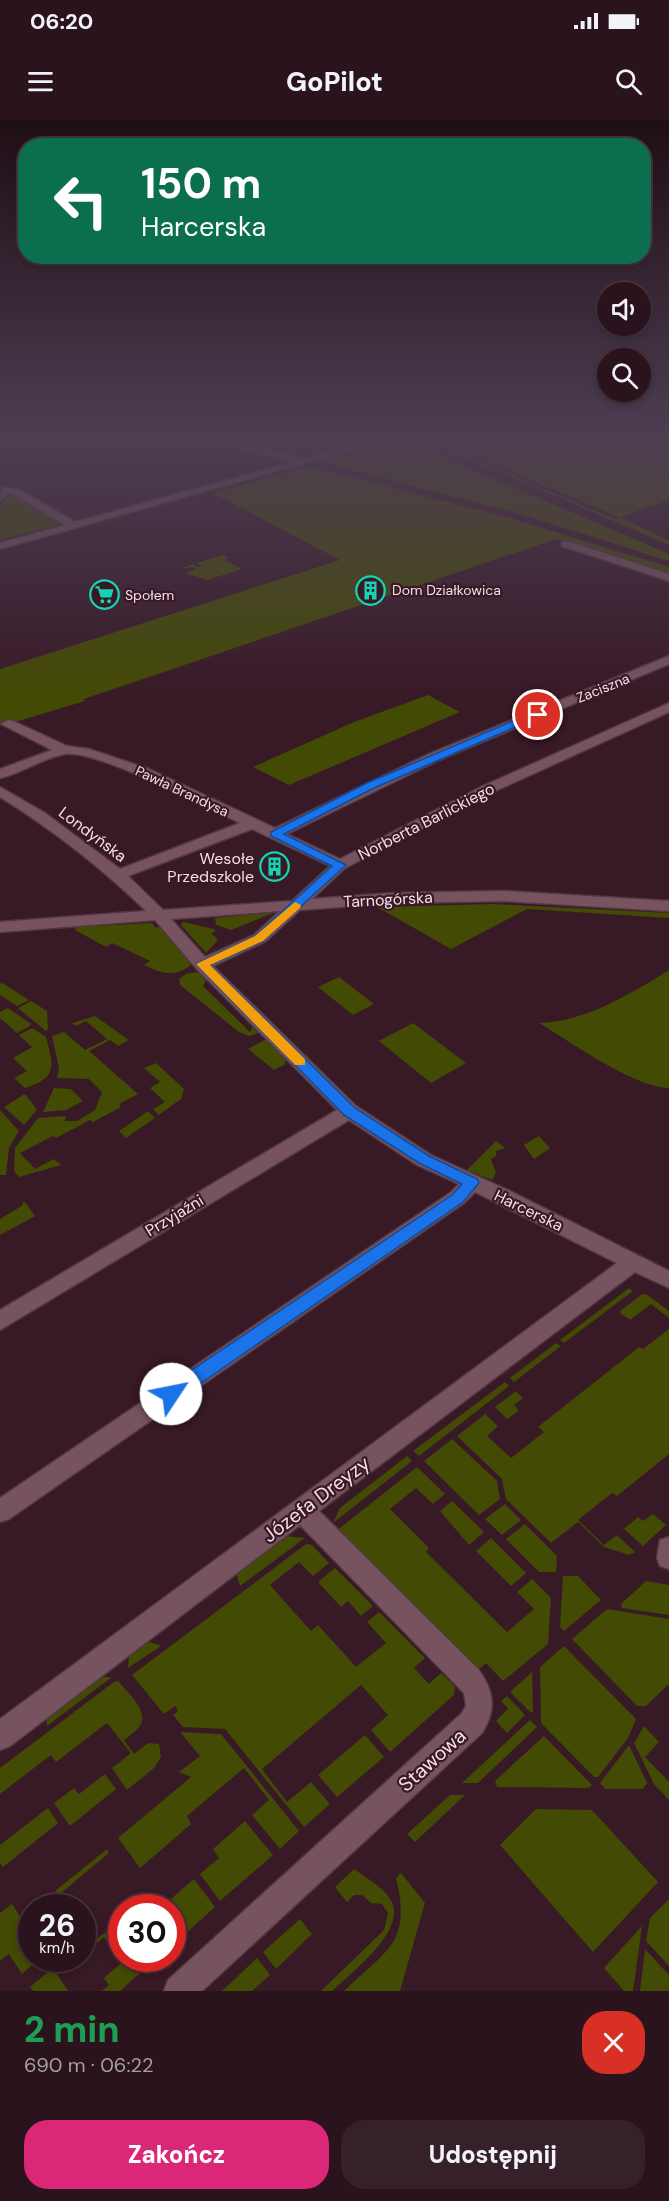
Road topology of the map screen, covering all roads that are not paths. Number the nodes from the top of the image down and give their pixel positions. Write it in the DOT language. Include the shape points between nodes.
graph roads {
  1 [pos="75,526"];
  2 [pos="566,544"];
  3 [pos="0,546"];
  4 [pos="669,578"];
  5 [pos="669,660"];
  6 [pos="669,707"];
  7 [pos="13,727"];
  8 [pos="64,750"];
  9 [pos="0,774"];
  10 [pos="0,791"];
  11 [pos="252,824"];
  12 [pos="275,834"];
  13 [pos="340,865"];
  14 [pos="118,875"];
  15 [pos="296,904"];
  16 [pos="669,906"];
  17 [pos="159,914"];
  18 [pos="0,927"];
  19 [pos="202,964"];
  20 [pos="350,1111"];
  21 [pos="472,1183"];
  22 [pos="633,1262"];
  23 [pos="669,1280"];
  24 [pos="0,1321"];
  25 [pos="0,1510"];
  26 [pos="301,1510"];
  27 [pos="669,1548"];
  28 [pos="669,1558"];
  29 [pos="0,1736"];
  30 [pos="179,1991"];
  1 -- 3 [label="street"];
  2 -- 4 [label="street"];
  5 -- 12 [label="street, Zaciszna" via="434,757"];
  6 -- 13 [label="street, Norberta Barlickiego" via="488,789"];
  7 -- 8 [label="street, Pawła Brandysa"];
  8 -- 9 [label="street"];
  8 -- 11 [label="street, Pawła Brandysa" via="84,752 144,772"];
  10 -- 14 [label="street, Londyńska"];
  11 -- 12 [label="street, Pawła Brandysa"];
  11 -- 14 [label="street"];
  12 -- 13 [label="street, Pawła Brandysa"];
  13 -- 15 [label="street, Norberta Barlickiego"];
  14 -- 17 [label="street, Londyńska"];
  15 -- 16 [label="street, Tarnogórska" via="466,896"];
  15 -- 17 [label="street, Tarnogórska"];
  15 -- 19 [label="street, Norberta Barlickiego" via="259,939"];
  17 -- 18 [label="street, Tarnogórska"];
  17 -- 19 [label="street, Harcerska"];
  19 -- 20 [label="street, Harcerska"];
  20 -- 21 [label="street, Harcerska" via="424,1160"];
  20 -- 24 [label="street, Przyjaźni"];
  21 -- 22 [label="street, Harcerska"];
  21 -- 25 [label="street" via="457,1198"];
  22 -- 23 [label="street, Harcerska"];
  22 -- 26 [label="street, Józefa Dreyzy"];
  26 -- 29 [label="street, Józefa Dreyzy"];
  26 -- 30 [label="street, Stawowa" via="469,1678 482,1703 472,1723"];
  27 -- 28 [label="street"];
}
